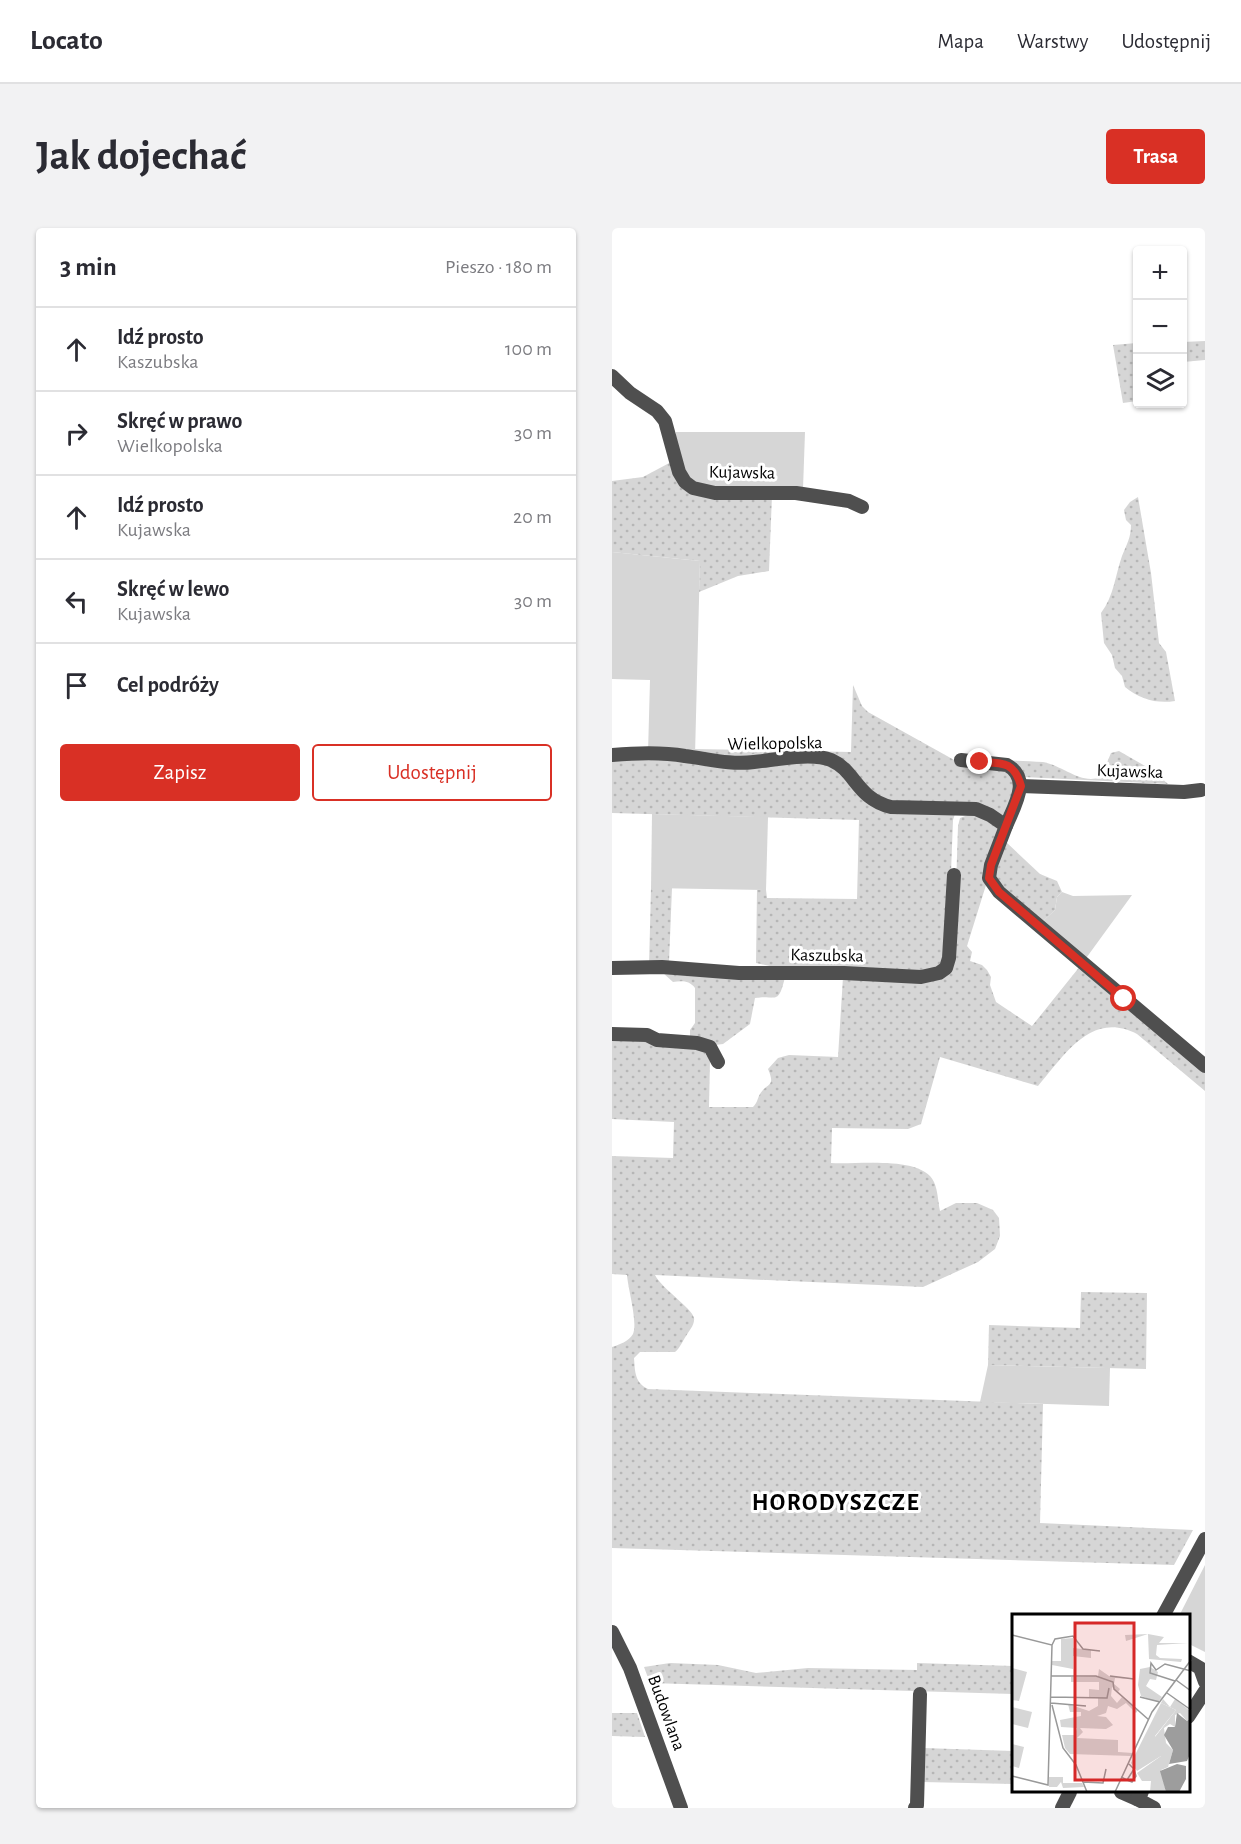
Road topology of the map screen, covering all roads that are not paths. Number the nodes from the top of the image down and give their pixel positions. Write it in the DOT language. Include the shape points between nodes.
graph roads {
  1 [pos="612,376"];
  2 [pos="862,507"];
  3 [pos="612,755"];
  4 [pos="961,760"];
  5 [pos="1021,786"];
  6 [pos="1201,790"];
  7 [pos="1006,826"];
  8 [pos="954,875"];
  9 [pos="612,968"];
  10 [pos="612,1034"];
  11 [pos="718,1062"];
  12 [pos="1205,1066"];
  13 [pos="1205,1539"];
  14 [pos="1164,1614"];
  15 [pos="612,1632"];
  16 [pos="1190,1662"];
  17 [pos="1205,1682"];
  18 [pos="1205,1691"];
  19 [pos="921,1694"];
  20 [pos="1190,1714"];
  21 [pos="1069,1793"];
  22 [pos="1140,1795"];
  23 [pos="681,1808"];
  24 [pos="915,1808"];
  25 [pos="1062,1808"];
  26 [pos="1154,1808"];
  1 -- 2 [label="street, Kujawska" via="665,421 679,472 693,488 715,493 796,493 849,501"];
  3 -- 7 [label="street, Wielkopolska" via="684,755 736,764 823,758 839,765 863,793 881,805 976,809"];
  4 -- 5 [label="street" via="1007,765 1018,775"];
  5 -- 6 [label="street, Kujawska"];
  5 -- 7 [label="street"];
  7 -- 12 [label="street" via="989,878 999,892"];
  8 -- 9 [label="street, Kaszubska" via="946,968 933,975"];
  10 -- 11 [label="street" via="697,1043 711,1047"];
  13 -- 14 [label="street"];
  15 -- 23 [label="street, Budowlana" via="630,1668"];
  16 -- 17 [label="street" via="1200,1668"];
  18 -- 20 [label="street"];
  19 -- 24 [label="street"];
  21 -- 25 [label="street"];
  22 -- 26 [label="street"];
}
